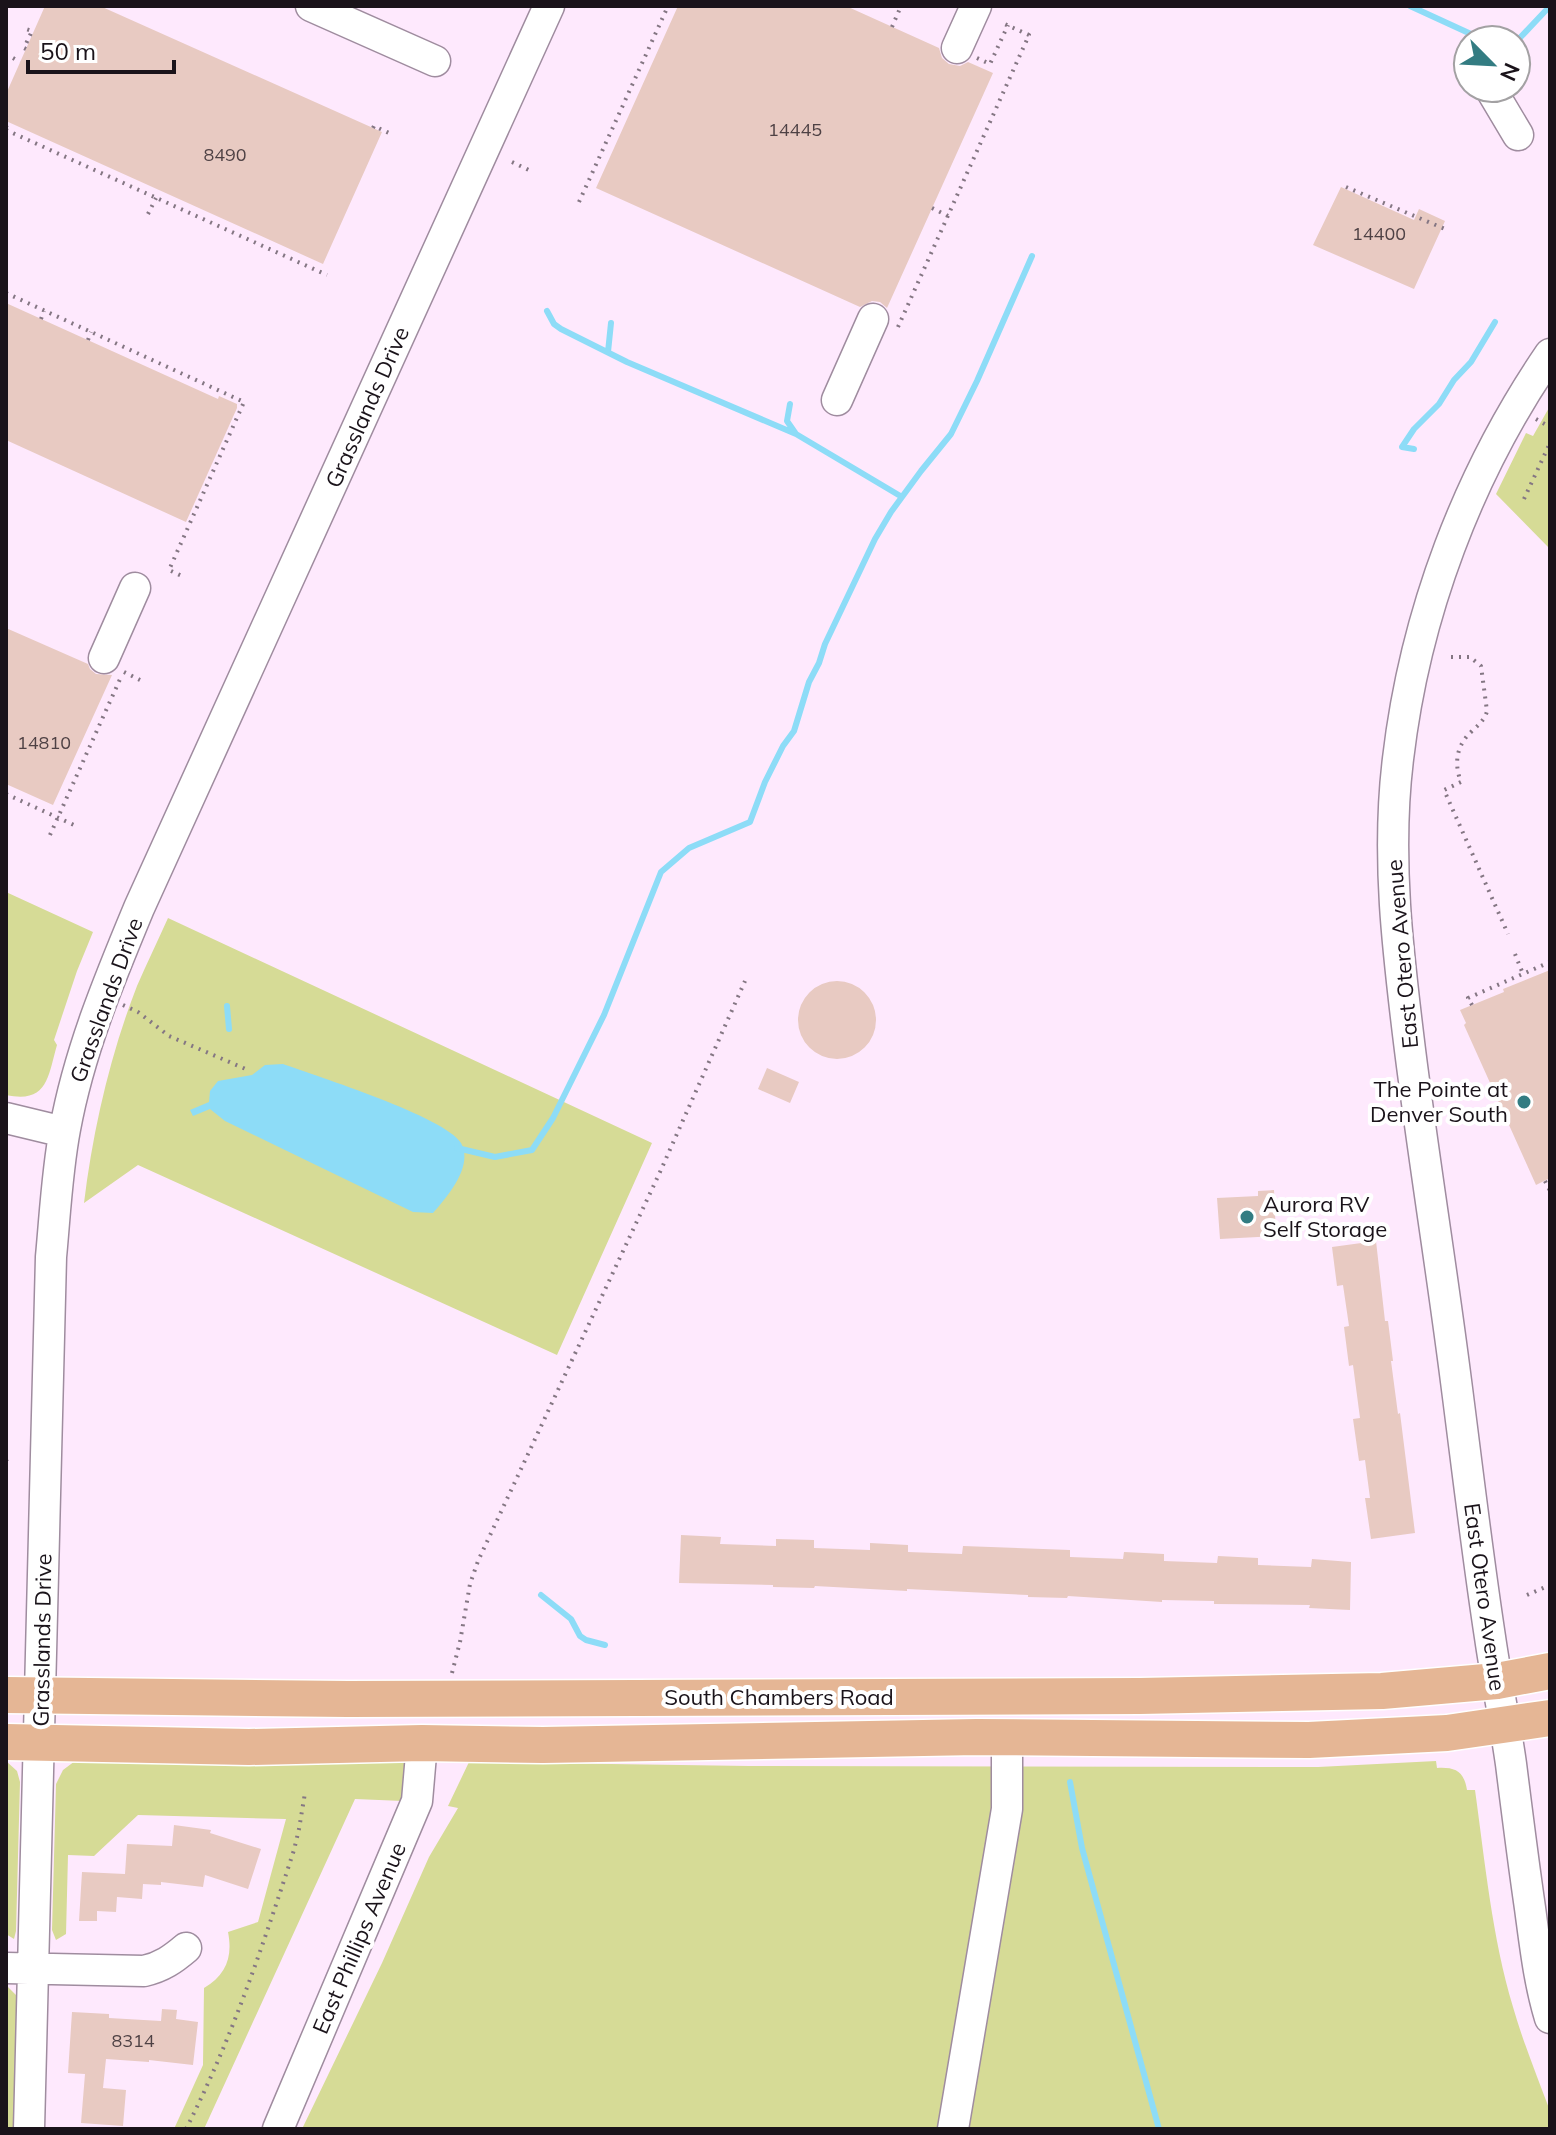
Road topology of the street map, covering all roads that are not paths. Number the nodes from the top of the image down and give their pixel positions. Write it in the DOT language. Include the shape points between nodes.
graph roads {
  1 [pos="311,6"];
  2 [pos="549,6"];
  3 [pos="988,14"];
  4 [pos="966,53"];
  5 [pos="435,61"];
  6 [pos="1500,104"];
  7 [pos="1518,135"];
  8 [pos="885,323"];
  9 [pos="1550,354"];
  10 [pos="837,400"];
  11 [pos="135,588"];
  12 [pos="114,665"];
  13 [pos="6,1118"];
  14 [pos="64,1132"];
  15 [pos="1550,1671"];
  16 [pos="1497,1681"];
  17 [pos="23,1695"];
  18 [pos="615,1699"];
  19 [pos="1550,1718"];
  20 [pos="1505,1725"];
  21 [pos="1007,1737"];
  22 [pos="23,1742"];
  23 [pos="422,1743"];
  24 [pos="186,1948"];
  25 [pos="20,1968"];
  26 [pos="1550,2018"];
  27 [pos="29,2129"];
  28 [pos="278,2129"];
  29 [pos="953,2129"];
  1 -- 5 [label="street"];
  2 -- 14 [label="street, Grasslands Drive" via="139,908 85,1048"];
  3 -- 4 [label="street"];
  6 -- 7 [label="street"];
  8 -- 10 [label="street"];
  9 -- 16 [label="street, East Otero Avenue" via="1495,445 1436,585 1403,717 1394,830 1400,974"];
  11 -- 12 [label="street"];
  13 -- 14 [label="street"];
  14 -- 17 [label="street, Grasslands Drive"];
  15 -- 16 [label="main road, South Chambers Road"];
  16 -- 18 [label="main road, South Chambers Road" via="1344,1692"];
  16 -- 20 [label="street, East Otero Avenue"];
  17 -- 18 [label="main road, South Chambers Road"];
  17 -- 22 [label="street, Grasslands Drive"];
  18 -- 23 [label="main road" via="556,1716 440,1720"];
  19 -- 20 [label="main road, South Chambers Road"];
  20 -- 21 [label="main road, South Chambers Road" via="1335,1739"];
  20 -- 26 [label="street, East Otero Avenue"];
  21 -- 23 [label="main road, South Chambers Road"];
  21 -- 29 [label="street" via="1007,1809"];
  22 -- 23 [label="main road, South Chambers Road" via="249,1747"];
  22 -- 25 [label="street, Grasslands Drive"];
  23 -- 28 [label="street, East Phillips Avenue" via="417,1801"];
  24 -- 25 [label="street" via="144,1971"];
  25 -- 27 [label="street, Grasslands Drive"];
}
